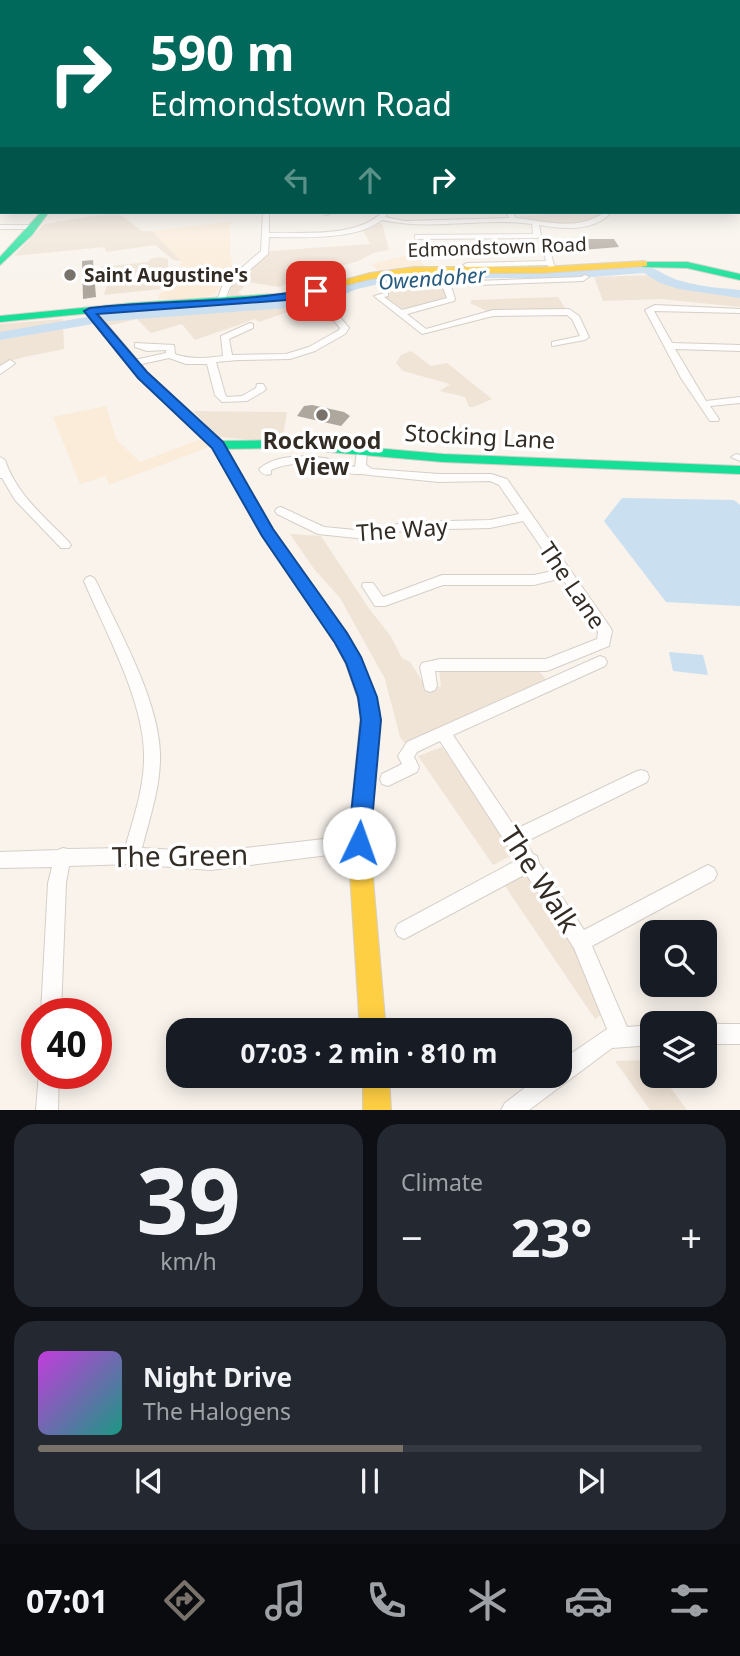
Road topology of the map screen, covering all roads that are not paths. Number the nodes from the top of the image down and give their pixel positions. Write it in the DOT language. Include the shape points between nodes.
graph roads {
  1 [pos="44,214"];
  2 [pos="267,214"];
  3 [pos="510,214"];
  4 [pos="605,214"];
  5 [pos="383,215"];
  6 [pos="513,220"];
  7 [pos="535,222"];
  8 [pos="0,227"];
  9 [pos="35,227"];
  10 [pos="266,235"];
  11 [pos="418,237"];
  12 [pos="545,247"];
  13 [pos="0,262"];
  14 [pos="467,265"];
  15 [pos="540,267"];
  16 [pos="439,277"];
  17 [pos="585,277"];
  18 [pos="740,277"];
  19 [pos="386,294"];
  20 [pos="221,300"];
  21 [pos="740,311"];
  22 [pos="402,313"];
  23 [pos="322,315"];
  24 [pos="94,317"];
  25 [pos="0,319"];
  26 [pos="250,326"];
  27 [pos="555,344"];
  28 [pos="138,345"];
  29 [pos="671,346"];
  30 [pos="740,348"];
  31 [pos="170,355"];
  32 [pos="228,359"];
  33 [pos="211,362"];
  34 [pos="10,363"];
  35 [pos="133,363"];
  36 [pos="0,371"];
  37 [pos="260,386"];
  38 [pos="740,400"];
  39 [pos="704,404"];
  40 [pos="714,419"];
  41 [pos="218,445"];
  42 [pos="362,452"];
  43 [pos="0,460"];
  44 [pos="739,462"];
  45 [pos="361,469"];
  46 [pos="267,472"];
  47 [pos="2,474"];
  48 [pos="281,512"];
  49 [pos="526,516"];
  50 [pos="65,545"];
  51 [pos="566,573"];
  52 [pos="90,581"];
  53 [pos="368,586"];
  54 [pos="558,662"];
  55 [pos="600,662"];
  56 [pos="568,677"];
  57 [pos="430,686"];
  58 [pos="443,733"];
  59 [pos="640,777"];
  60 [pos="388,779"];
  61 [pos="514,838"];
  62 [pos="359,843"];
  63 [pos="63,856"];
  64 [pos="131,856"];
  65 [pos="0,860"];
  66 [pos="531,862"];
  67 [pos="708,874"];
  68 [pos="404,930"];
  69 [pos="581,942"];
  70 [pos="52,998"];
  71 [pos="372,1018"];
  72 [pos="717,1034"];
  73 [pos="740,1034"];
  74 [pos="620,1035"];
  75 [pos="640,1035"];
  76 [pos="572,1065"];
  77 [pos="376,1088"];
  78 [pos="542,1088"];
  79 [pos="48,1089"];
  80 [pos="47,1110"];
  81 [pos="377,1110"];
  82 [pos="512,1110"];
  1 -- 9 [label="main road"];
  2 -- 10 [label="street"];
  3 -- 6 [label="street"];
  4 -- 7 [label="street" via="588,224"];
  5 -- 6 [label="street" via="405,223"];
  5 -- 10 [label="street" via="363,227 341,232"];
  6 -- 7 [label="street"];
  7 -- 11 [label="street" via="537,236"];
  8 -- 9 [label="street"];
  9 -- 13 [label="main road"];
  10 -- 20 [label="street" via="265,251 226,286"];
  12 -- 15 [label="street"];
  14 -- 15 [label="street"];
  15 -- 16 [label="main road, Edmondstown Road"];
  15 -- 18 [label="main road, Edmondstown Road" via="667,264"];
  16 -- 17 [label="street"];
  16 -- 20 [label="main road, Edmondstown Road" via="388,272 297,296"];
  16 -- 22 [label="street" via="451,299"];
  19 -- 22 [label="street" via="378,296"];
  20 -- 24 [label="main road, Edmondstown Road"];
  21 -- 29 [label="street" via="651,307"];
  22 -- 27 [label="street" via="425,332 493,313 573,314 585,337"];
  23 -- 32 [label="street" via="345,328 287,357"];
  24 -- 25 [label="main road, Edmondstown Road"];
  24 -- 35 [label="main road"];
  26 -- 32 [label="street" via="224,338"];
  28 -- 31 [label="street" via="171,346"];
  29 -- 30 [label="street"];
  29 -- 39 [label="street"];
  31 -- 33 [label="street"];
  31 -- 35 [label="street"];
  32 -- 33 [label="street"];
  33 -- 37 [label="street" via="225,400 244,399 256,394"];
  34 -- 36 [label="street"];
  35 -- 41 [label="main road"];
  38 -- 39 [label="street"];
  39 -- 40 [label="street"];
  41 -- 42 [label="main road, Stocking Lane" via="283,444"];
  41 -- 62 [label="main road" via="267,532 341,638 364,687 371,720"];
  42 -- 44 [label="main road, Stocking Lane" via="443,458"];
  42 -- 45 [label="street"];
  43 -- 47 [label="street"];
  45 -- 46 [label="street, The Lane" via="287,461 272,464 264,469"];
  45 -- 49 [label="street, The Lane" via="439,478 496,478"];
  47 -- 50 [label="street"];
  48 -- 49 [label="street, The Way" via="322,531 366,535 407,526 490,524"];
  49 -- 51 [label="street, The Lane"];
  51 -- 53 [label="street" via="534,580 442,580 380,603"];
  51 -- 54 [label="street, The Lane" via="607,637"];
  52 -- 64 [label="street" via="133,682 152,752 146,801"];
  54 -- 56 [label="street"];
  54 -- 57 [label="street, The Lane" via="440,664 427,667"];
  55 -- 56 [label="street"];
  56 -- 58 [label="street"];
  58 -- 60 [label="street" via="410,748 406,756 411,767"];
  58 -- 61 [label="street, The Walk"];
  59 -- 61 [label="street"];
  61 -- 66 [label="street, The Walk"];
  62 -- 64 [label="street, The Green" via="211,861"];
  62 -- 71 [label="main road"];
  63 -- 64 [label="street, The Green"];
  63 -- 65 [label="street, The Green"];
  63 -- 70 [label="street" via="57,883"];
  66 -- 68 [label="street"];
  66 -- 69 [label="street, The Walk"];
  67 -- 69 [label="street"];
  69 -- 74 [label="street, The Walk"];
  72 -- 73 [label="street"];
  74 -- 75 [label="street"];
  74 -- 76 [label="street"];
  77 -- 81 [label="main road"];
  78 -- 82 [label="street"];
  79 -- 80 [label="street"];
}
